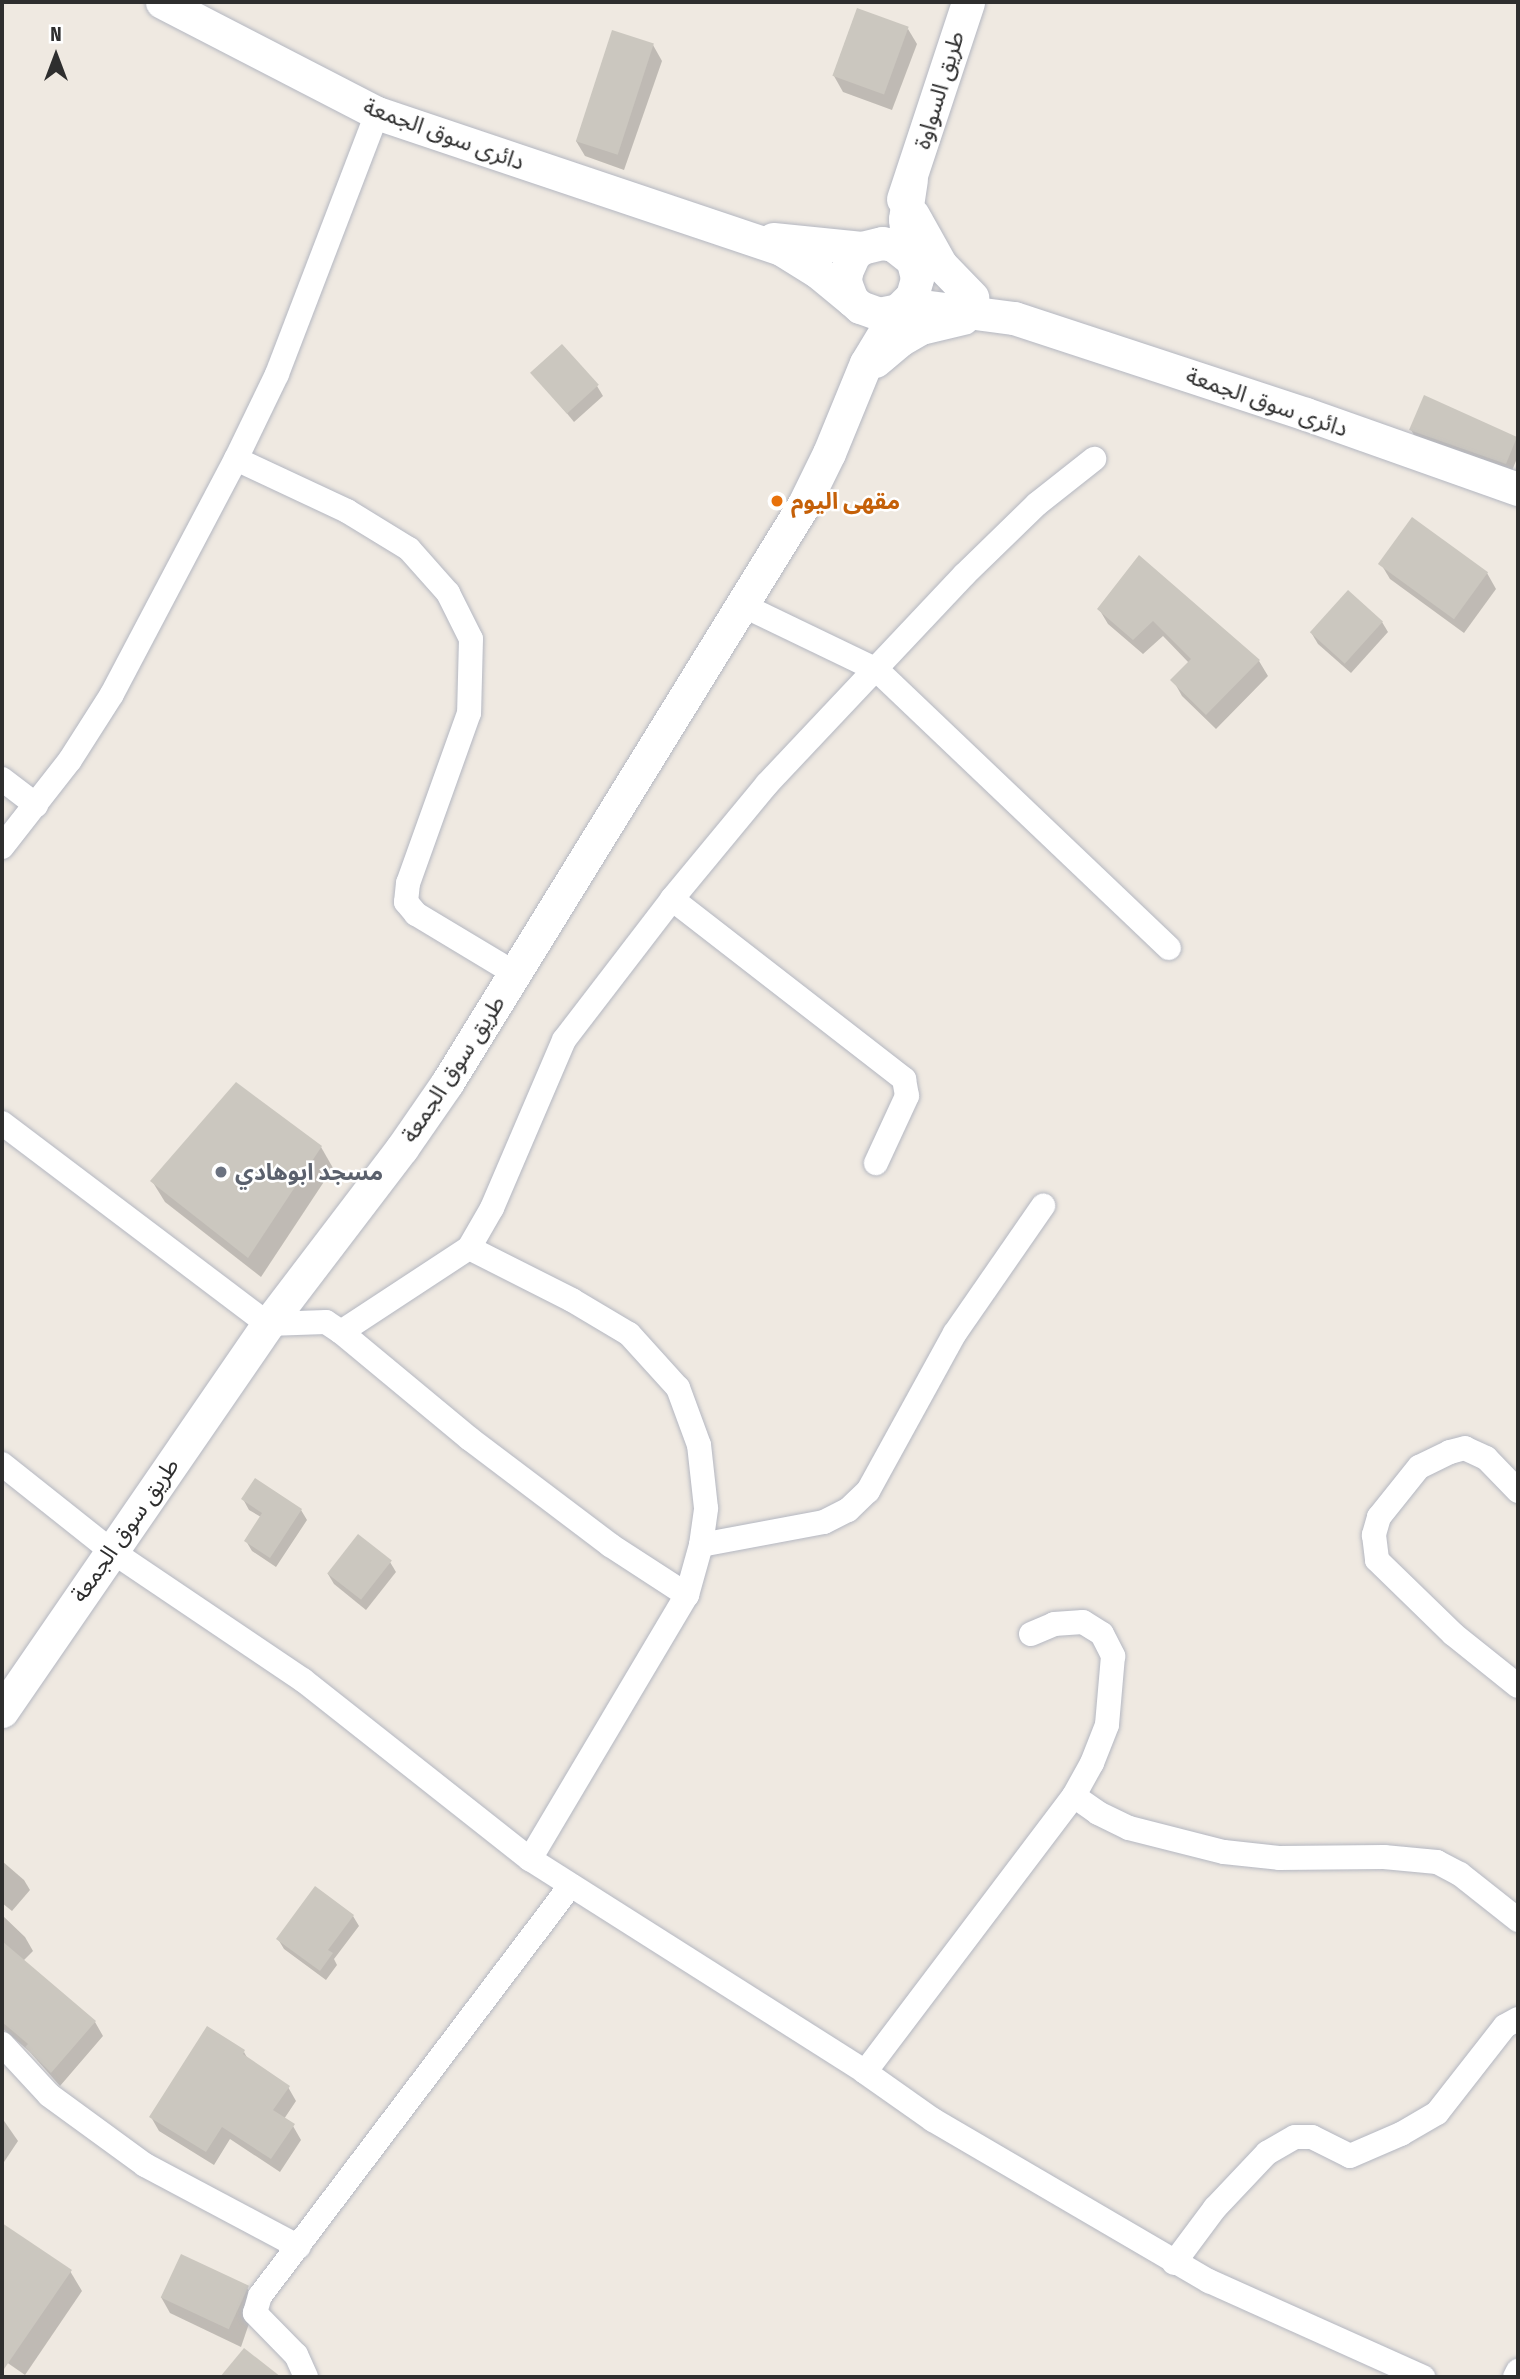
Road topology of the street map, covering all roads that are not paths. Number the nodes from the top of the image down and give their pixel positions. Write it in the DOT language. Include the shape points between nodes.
graph roads {
  1 [pos="162,2"];
  2 [pos="968,2"];
  3 [pos="377,113"];
  4 [pos="909,191"];
  5 [pos="739,233"];
  6 [pos="867,246"];
  7 [pos="913,264"];
  8 [pos="972,297"];
  9 [pos="856,304"];
  10 [pos="902,307"];
  11 [pos="1009,317"];
  12 [pos="856,386"];
  13 [pos="236,459"];
  14 [pos="1094,459"];
  15 [pos="1518,489"];
  16 [pos="742,605"];
  17 [pos="877,670"];
  18 [pos="2,779"];
  19 [pos="36,804"];
  20 [pos="2,847"];
  21 [pos="672,899"];
  22 [pos="1169,948"];
  23 [pos="514,973"];
  24 [pos="2,1123"];
  25 [pos="876,1163"];
  26 [pos="1043,1206"];
  27 [pos="469,1248"];
  28 [pos="268,1324"];
  29 [pos="341,1332"];
  30 [pos="2,1464"];
  31 [pos="1518,1491"];
  32 [pos="701,1545"];
  33 [pos="110,1550"];
  34 [pos="687,1595"];
  35 [pos="1031,1634"];
  36 [pos="1518,1686"];
  37 [pos="2,1711"];
  38 [pos="1074,1796"];
  39 [pos="530,1859"];
  40 [pos="571,1885"];
  41 [pos="1518,1920"];
  42 [pos="1518,2019"];
  43 [pos="2,2044"];
  44 [pos="865,2073"];
  45 [pos="299,2247"];
  46 [pos="1174,2263"];
  47 [pos="1518,2371"];
  48 [pos="306,2377"];
  49 [pos="1423,2377"];
  50 [pos="1515,2377"];
  1 -- 3 [label="main road, دائرى سوق الجمعة"];
  2 -- 4 [label="main road, طريق السواوة"];
  3 -- 5 [label="main road, دائرى سوق الجمعة"];
  3 -- 13 [label="street" via="277,374"];
  4 -- 6 [label="main road"];
  4 -- 7 [label="main road" via="906,228"];
  4 -- 8 [label="main road" via="941,265"];
  5 -- 6 [label="main road"];
  5 -- 9 [label="main road" via="800,261"];
  6 -- 7 [label="main road" via="893,245"];
  6 -- 9 [label="main road" via="854,254 846,272 845,282"];
  7 -- 8 [label="main road"];
  7 -- 10 [label="main road" via="916,287"];
  8 -- 11 [label="main road"];
  9 -- 10 [label="main road" via="878,314"];
  9 -- 12 [label="main road"];
  10 -- 11 [label="main road"];
  10 -- 12 [label="main road"];
  11 -- 12 [label="main road" via="944,321 921,328 890,348"];
  11 -- 15 [label="main road, دائرى سوق الجمعة"];
  12 -- 16 [label="main road, طريق سوق الجمعة" via="804,504"];
  13 -- 19 [label="street" via="112,694"];
  13 -- 23 [label="street" via="347,511 409,549 449,593 471,639 469,713 408,883 406,902 416,914"];
  14 -- 17 [label="street" via="1037,504"];
  16 -- 17 [label="street"];
  16 -- 23 [label="main road, طريق سوق الجمعة"];
  17 -- 21 [label="street" via="767,784"];
  17 -- 22 [label="street"];
  18 -- 19 [label="street"];
  19 -- 20 [label="street"];
  21 -- 25 [label="street" via="904,1079 907,1096"];
  21 -- 27 [label="street" via="564,1040 492,1208"];
  23 -- 28 [label="main road, طريق سوق الجمعة" via="402,1148"];
  24 -- 28 [label="street"];
  26 -- 32 [label="street" via="955,1333 868,1491 848,1510 824,1521"];
  27 -- 29 [label="street"];
  27 -- 32 [label="street" via="629,1334 678,1388 699,1445 706,1508"];
  28 -- 29 [label="street" via="326,1322"];
  28 -- 33 [label="main road, طريق سوق الجمعة"];
  29 -- 34 [label="street" via="610,1545"];
  30 -- 33 [label="street"];
  31 -- 36 [label="street" via="1486,1458 1465,1448 1450,1452 1419,1467 1379,1517 1374,1535 1377,1560 1453,1634"];
  32 -- 34 [label="street"];
  33 -- 37 [label="main road, طريق سوق الجمعة"];
  33 -- 39 [label="street" via="303,1680"];
  34 -- 39 [label="street"];
  35 -- 38 [label="street" via="1054,1624 1083,1622 1102,1634 1114,1656 1107,1725"];
  38 -- 41 [label="street" via="1129,1828 1224,1852 1437,1862 1460,1874"];
  38 -- 44 [label="street"];
  39 -- 40 [label="street"];
  40 -- 44 [label="street"];
  40 -- 45 [label="street"];
  42 -- 46 [label="street" via="1505,2026 1437,2112 1401,2134 1350,2156 1312,2137 1294,2137 1267,2153 1215,2208"];
  43 -- 45 [label="street" via="49,2095 145,2165"];
  44 -- 46 [label="street" via="933,2120"];
  45 -- 48 [label="street" via="260,2296 255,2313 296,2355"];
  46 -- 49 [label="street"];
  47 -- 50 [label="street"];
}
